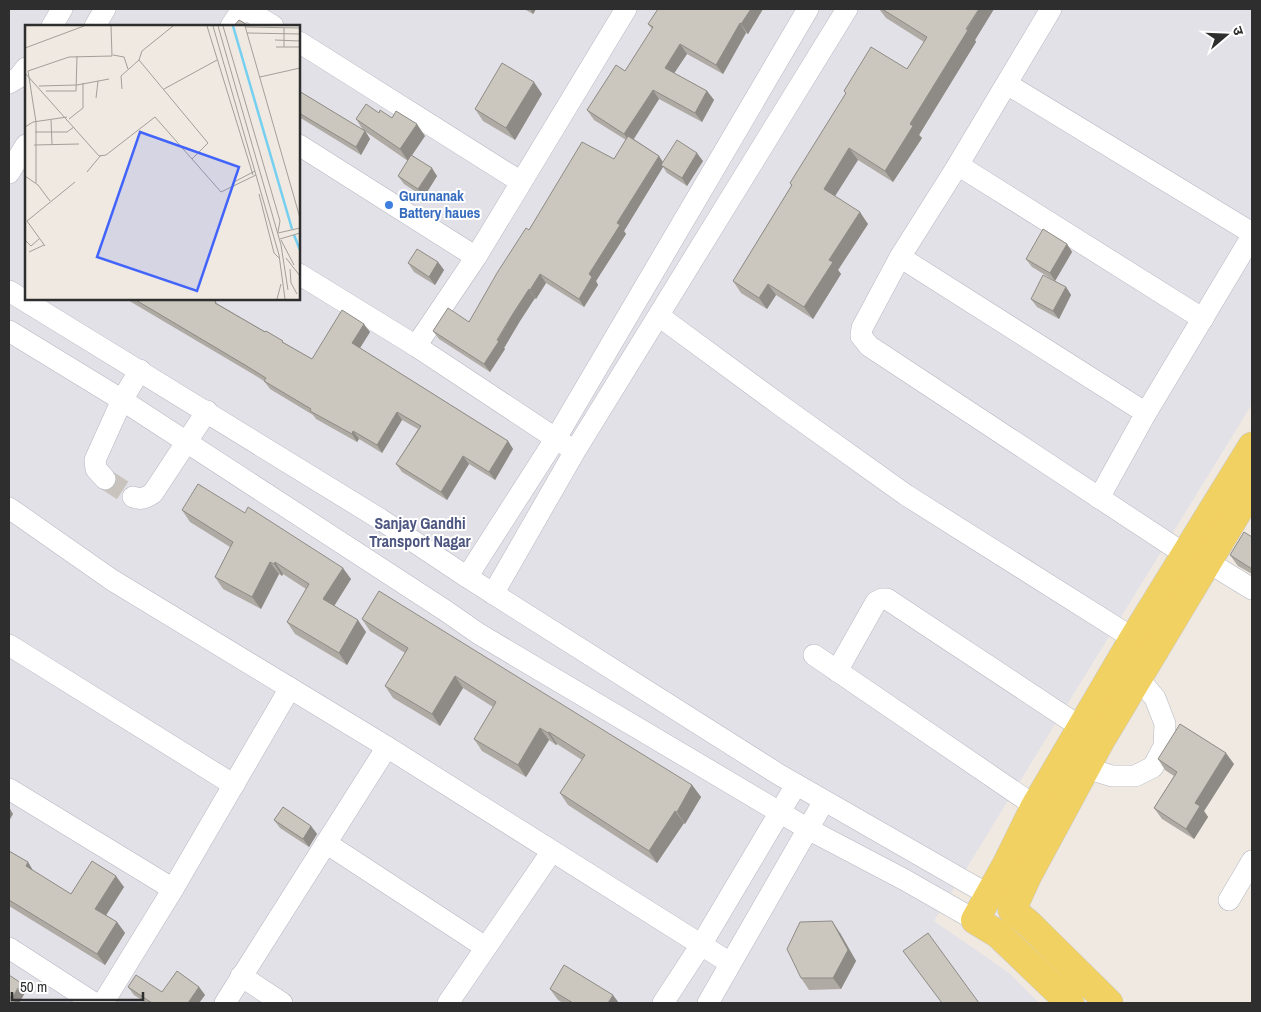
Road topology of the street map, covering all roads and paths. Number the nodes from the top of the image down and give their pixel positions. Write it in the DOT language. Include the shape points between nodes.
graph roads {
  1 [pos="62,9"];
  2 [pos="105,9"];
  3 [pos="244,9"];
  4 [pos="626,9"];
  5 [pos="808,9"];
  6 [pos="847,9"];
  7 [pos="1051,9"];
  8 [pos="53,25"];
  9 [pos="96,25"];
  10 [pos="232,25"];
  11 [pos="272,25"];
  12 [pos="300,43"];
  13 [pos="25,69"];
  14 [pos="9,83"];
  15 [pos="1007,84"];
  16 [pos="300,145"];
  17 [pos="25,147"];
  18 [pos="958,165"];
  19 [pos="9,173"];
  20 [pos="521,182"];
  21 [pos="1252,234"];
  22 [pos="476,257"];
  23 [pos="900,257"];
  24 [pos="300,275"];
  25 [pos="9,291"];
  26 [pos="659,316"];
  27 [pos="1203,319"];
  28 [pos="9,330"];
  29 [pos="416,346"];
  30 [pos="140,370"];
  31 [pos="122,400"];
  32 [pos="207,412"];
  33 [pos="1146,413"];
  34 [pos="556,438"];
  35 [pos="186,442"];
  36 [pos="1252,446"];
  37 [pos="575,451"];
  38 [pos="105,479"];
  39 [pos="1252,488"];
  40 [pos="133,497"];
  41 [pos="1099,498"];
  42 [pos="9,508"];
  43 [pos="1197,559"];
  44 [pos="467,578"];
  45 [pos="1252,589"];
  46 [pos="493,594"];
  47 [pos="9,645"];
  48 [pos="1143,645"];
  49 [pos="814,655"];
  50 [pos="837,671"];
  51 [pos="1138,678"];
  52 [pos="290,688"];
  53 [pos="1091,734"];
  54 [pos="387,747"];
  55 [pos="1086,768"];
  56 [pos="796,785"];
  57 [pos="234,786"];
  58 [pos="9,789"];
  59 [pos="824,801"];
  60 [pos="1035,806"];
  61 [pos="780,813"];
  62 [pos="808,829"];
  63 [pos="326,843"];
  64 [pos="552,851"];
  65 [pos="1252,861"];
  66 [pos="173,889"];
  67 [pos="989,895"];
  68 [pos="1229,900"];
  69 [pos="1012,910"];
  70 [pos="975,920"];
  71 [pos="998,934"];
  72 [pos="701,945"];
  73 [pos="485,947"];
  74 [pos="9,948"];
  75 [pos="730,963"];
  76 [pos="241,976"];
  77 [pos="94,1003"];
  78 [pos="103,1003"];
  79 [pos="225,1003"];
  80 [pos="282,1003"];
  81 [pos="448,1003"];
  82 [pos="663,1003"];
  83 [pos="708,1003"];
  84 [pos="1070,1003"];
  85 [pos="1109,1003"];
  1 -- 8 [label="street"];
  2 -- 9 [label="street"];
  3 -- 10 [label="street"];
  3 -- 11 [label="street"];
  4 -- 20 [label="street"];
  5 -- 34 [label="street"];
  6 -- 26 [label="street"];
  7 -- 15 [label="street"];
  12 -- 20 [label="street"];
  13 -- 14 [label="street"];
  15 -- 18 [label="street"];
  15 -- 21 [label="street"];
  16 -- 22 [label="street"];
  17 -- 19 [label="street"];
  18 -- 23 [label="street"];
  18 -- 27 [label="street"];
  20 -- 22 [label="street"];
  21 -- 27 [label="street"];
  22 -- 29 [label="street"];
  23 -- 33 [label="street"];
  23 -- 41 [label="street" via="862,328 864,341"];
  24 -- 29 [label="street"];
  25 -- 30 [label="street"];
  26 -- 37 [label="street"];
  26 -- 48 [label="street" via="906,495"];
  27 -- 33 [label="street"];
  28 -- 31 [label="street"];
  29 -- 34 [label="street"];
  30 -- 31 [label="street"];
  30 -- 32 [label="street"];
  31 -- 35 [label="street"];
  31 -- 38 [label="street" via="96,460 96,469"];
  32 -- 35 [label="street"];
  32 -- 44 [label="street" via="380,519"];
  33 -- 41 [label="street"];
  34 -- 37 [label="street"];
  34 -- 44 [label="street"];
  35 -- 40 [label="street" via="153,493 146,498"];
  35 -- 61 [label="street" via="478,634"];
  36 -- 43 [label="main road"];
  37 -- 46 [label="street"];
  39 -- 43 [label="main road"];
  41 -- 43 [label="street"];
  42 -- 52 [label="street" via="112,580"];
  43 -- 45 [label="street"];
  43 -- 48 [label="main road"];
  44 -- 46 [label="street"];
  46 -- 56 [label="street"];
  47 -- 57 [label="street"];
  48 -- 51 [label="main road"];
  48 -- 53 [label="main road"];
  49 -- 50 [label="street"];
  50 -- 53 [label="street" via="876,602 887,600"];
  50 -- 60 [label="street"];
  51 -- 53 [label="main road"];
  51 -- 55 [label="street" via="1155,698 1165,724 1164,746 1153,767 1135,776 1112,776"];
  52 -- 54 [label="street"];
  52 -- 57 [label="street"];
  53 -- 55 [label="main road"];
  53 -- 60 [label="main road"];
  54 -- 63 [label="street"];
  54 -- 64 [label="street"];
  55 -- 69 [label="main road"];
  56 -- 59 [label="street"];
  56 -- 61 [label="street"];
  57 -- 66 [label="street"];
  58 -- 66 [label="street"];
  59 -- 62 [label="street"];
  59 -- 67 [label="street"];
  60 -- 67 [label="main road"];
  61 -- 62 [label="street"];
  61 -- 72 [label="street"];
  62 -- 70 [label="street"];
  62 -- 75 [label="street"];
  63 -- 73 [label="street"];
  63 -- 76 [label="street"];
  64 -- 72 [label="street"];
  64 -- 73 [label="street"];
  65 -- 68 [label="street"];
  66 -- 78 [label="street"];
  67 -- 69 [label="main road"];
  67 -- 70 [label="main road"];
  69 -- 71 [label="main road"];
  69 -- 85 [label="main road"];
  70 -- 71 [label="main road"];
  71 -- 84 [label="main road"];
  72 -- 75 [label="street"];
  72 -- 82 [label="street"];
  73 -- 81 [label="street"];
  74 -- 77 [label="street"];
  75 -- 83 [label="street"];
  76 -- 79 [label="street"];
  76 -- 80 [label="street"];
}
